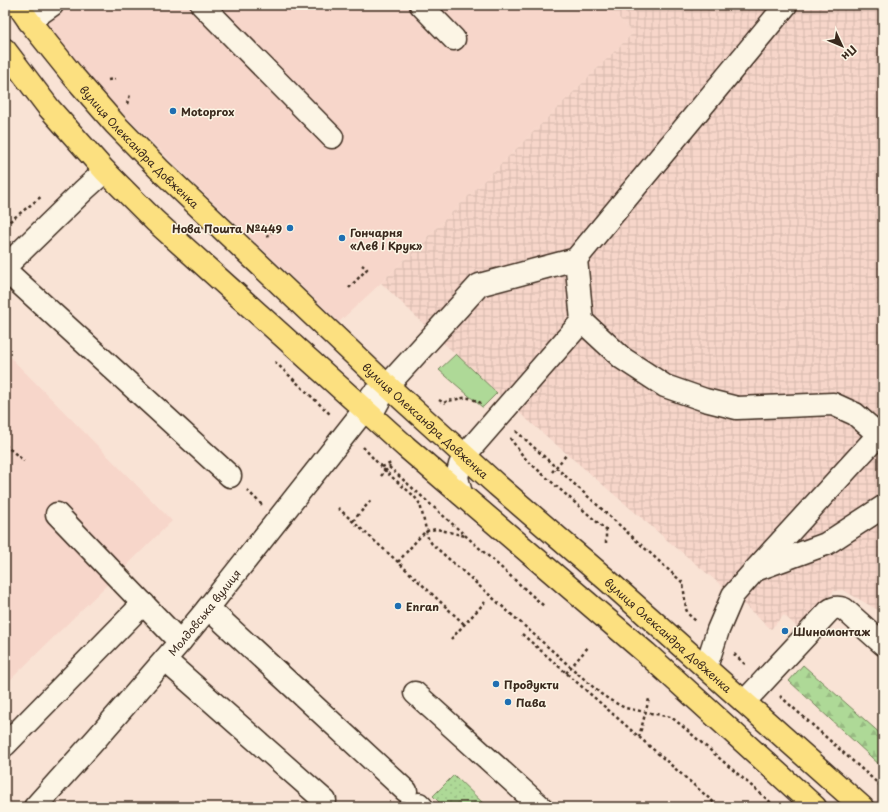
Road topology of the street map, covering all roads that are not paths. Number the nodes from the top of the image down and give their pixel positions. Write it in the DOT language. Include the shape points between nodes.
graph roads {
  1 [pos="52,5"];
  2 [pos="202,5"];
  3 [pos="421,5"];
  4 [pos="786,5"];
  5 [pos="24,13"];
  6 [pos="454,39"];
  7 [pos="5,50"];
  8 [pos="332,137"];
  9 [pos="105,171"];
  10 [pos="576,259"];
  11 [pos="5,268"];
  12 [pos="582,321"];
  13 [pos="384,383"];
  14 [pos="368,412"];
  15 [pos="881,433"];
  16 [pos="464,456"];
  17 [pos="230,476"];
  18 [pos="461,494"];
  19 [pos="883,507"];
  20 [pos="57,514"];
  21 [pos="755,570"];
  22 [pos="144,604"];
  23 [pos="208,608"];
  24 [pos="180,642"];
  25 [pos="883,644"];
  26 [pos="165,660"];
  27 [pos="706,667"];
  28 [pos="415,693"];
  29 [pos="744,702"];
  30 [pos="5,745"];
  31 [pos="416,800"];
  32 [pos="325,801"];
  33 [pos="36,807"];
  34 [pos="541,807"];
  35 [pos="815,807"];
  36 [pos="862,807"];
  1 -- 5 [label="street"];
  2 -- 8 [label="street"];
  3 -- 6 [label="street"];
  4 -- 10 [label="street"];
  5 -- 13 [label="main road, вулиця Олександра Довженка" via="74,77 153,164"];
  7 -- 9 [label="main road" via="49,108"];
  9 -- 11 [label="street"];
  9 -- 14 [label="main road" via="155,221"];
  10 -- 12 [label="street"];
  10 -- 13 [label="street, Молдовська вулиця" via="479,285"];
  11 -- 17 [label="street"];
  12 -- 15 [label="street" via="622,358 665,386 737,408 833,404 855,414"];
  12 -- 16 [label="street"];
  13 -- 14 [label="street, Молдовська вулиця"];
  13 -- 16 [label="main road, вулиця Олександра Довженка"];
  14 -- 18 [label="main road"];
  14 -- 23 [label="street, Молдовська вулиця"];
  15 -- 21 [label="street"];
  16 -- 18 [label="street" via="457,476"];
  16 -- 27 [label="main road, вулиця Олександра Довженка"];
  18 -- 35 [label="main road" via="646,653"];
  19 -- 21 [label="street" via="826,544"];
  20 -- 22 [label="street"];
  21 -- 27 [label="street" via="733,595"];
  22 -- 24 [label="street"];
  22 -- 30 [label="street"];
  23 -- 24 [label="street, Молдовська вулиця"];
  23 -- 31 [label="street"];
  24 -- 26 [label="street, Молдовська вулиця"];
  25 -- 29 [label="street" via="844,609 834,608"];
  26 -- 32 [label="street"];
  26 -- 33 [label="street, Молдовська вулиця"];
  27 -- 29 [label="main road, вулиця Олександра Довженка"];
  28 -- 34 [label="street"];
  29 -- 36 [label="main road, вулиця Олександра Довженка"];
}
